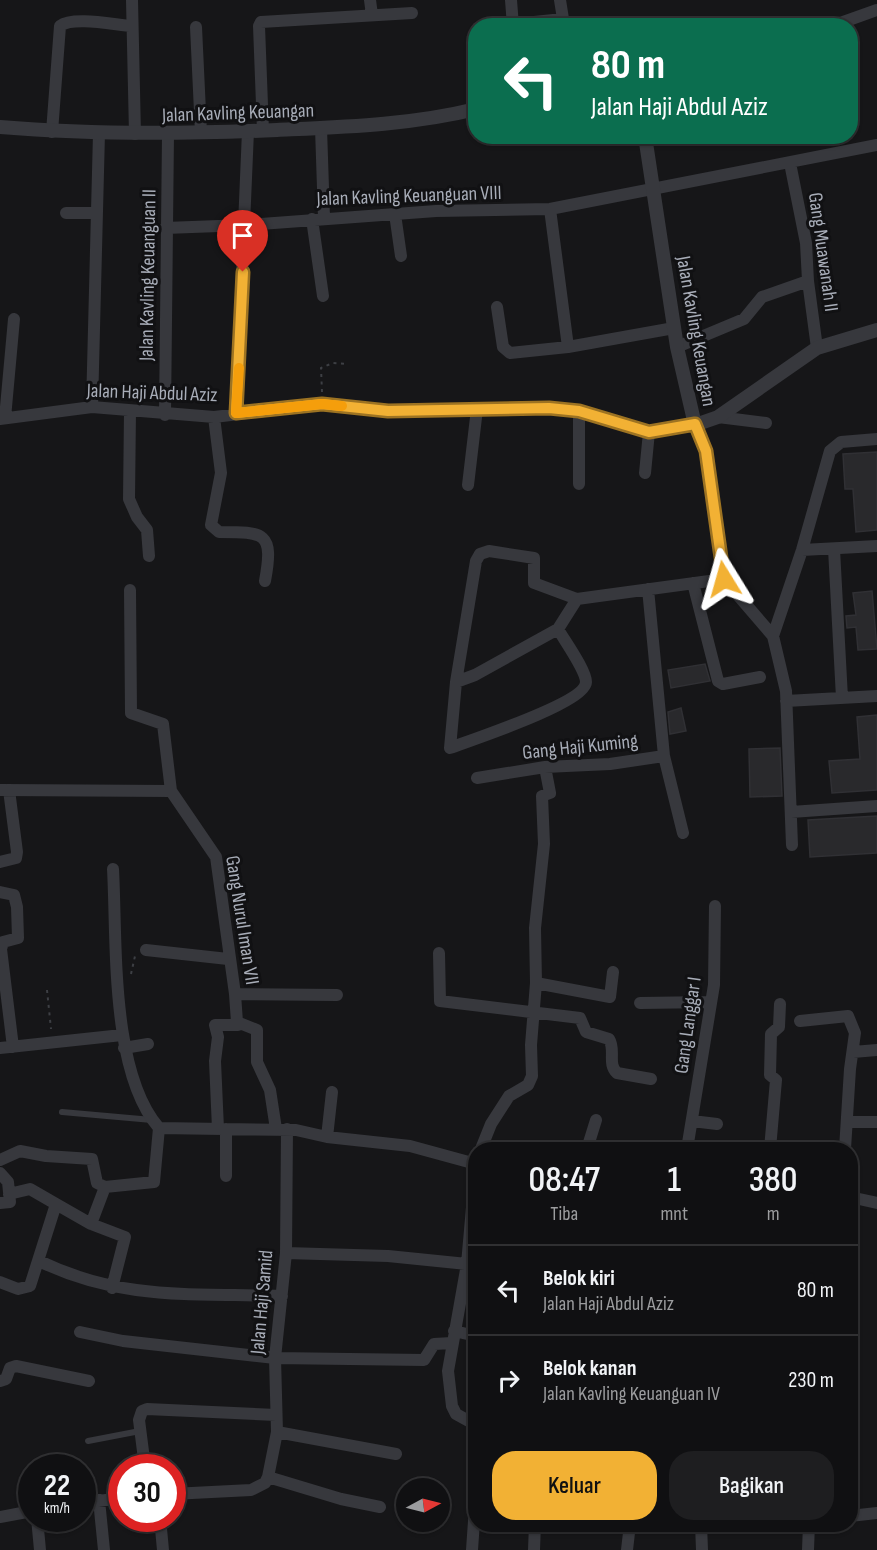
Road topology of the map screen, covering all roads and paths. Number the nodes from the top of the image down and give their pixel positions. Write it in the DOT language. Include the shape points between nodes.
graph roads {
  1 [pos="132,0"];
  2 [pos="370,0"];
  3 [pos="511,0"];
  4 [pos="560,0"];
  5 [pos="877,10"];
  6 [pos="412,13"];
  7 [pos="372,15"];
  8 [pos="512,18"];
  9 [pos="562,18"];
  10 [pos="854,18"];
  11 [pos="132,26"];
  12 [pos="196,27"];
  13 [pos="468,111"];
  14 [pos="0,127"];
  15 [pos="321,128"];
  16 [pos="263,130"];
  17 [pos="248,131"];
  18 [pos="52,132"];
  19 [pos="99,133"];
  20 [pos="201,133"];
  21 [pos="135,134"];
  22 [pos="168,134"];
  23 [pos="646,144"];
  24 [pos="877,145"];
  25 [pos="790,162"];
  26 [pos="653,189"];
  27 [pos="550,209"];
  28 [pos="66,213"];
  29 [pos="96,213"];
  30 [pos="395,213"];
  31 [pos="318,218"];
  32 [pos="246,225"];
  33 [pos="165,228"];
  34 [pos="401,256"];
  35 [pos="808,281"];
  36 [pos="323,296"];
  37 [pos="497,307"];
  38 [pos="14,319"];
  39 [pos="675,327"];
  40 [pos="877,330"];
  41 [pos="568,347"];
  42 [pos="677,347"];
  43 [pos="817,348"];
  44 [pos="347,364"];
  45 [pos="322,404"];
  46 [pos="92,407"];
  47 [pos="477,409"];
  48 [pos="130,411"];
  49 [pos="579,411"];
  50 [pos="236,413"];
  51 [pos="165,415"];
  52 [pos="214,417"];
  53 [pos="718,417"];
  54 [pos="3,419"];
  55 [pos="766,423"];
  56 [pos="695,424"];
  57 [pos="649,432"];
  58 [pos="877,439"];
  59 [pos="645,473"];
  60 [pos="579,484"];
  61 [pos="468,485"];
  62 [pos="877,546"];
  63 [pos="834,549"];
  64 [pos="802,550"];
  65 [pos="149,556"];
  66 [pos="724,579"];
  67 [pos="265,581"];
  68 [pos="693,583"];
  69 [pos="648,589"];
  70 [pos="130,590"];
  71 [pos="578,599"];
  72 [pos="558,629"];
  73 [pos="773,636"];
  74 [pos="760,677"];
  75 [pos="456,682"];
  76 [pos="877,696"];
  77 [pos="842,698"];
  78 [pos="786,700"];
  79 [pos="664,756"];
  80 [pos="546,766"];
  81 [pos="477,778"];
  82 [pos="4,790"];
  83 [pos="171,792"];
  84 [pos="877,806"];
  85 [pos="791,812"];
  86 [pos="682,833"];
  87 [pos="792,845"];
  88 [pos="0,862"];
  89 [pos="113,869"];
  90 [pos="0,892"];
  91 [pos="715,906"];
  92 [pos="146,950"];
  93 [pos="439,953"];
  94 [pos="228,959"];
  95 [pos="613,972"];
  96 [pos="536,983"];
  97 [pos="47,990"];
  98 [pos="235,994"];
  99 [pos="337,995"];
  100 [pos="711,1002"];
  101 [pos="640,1003"];
  102 [pos="780,1004"];
  103 [pos="536,1011"];
  104 [pos="800,1021"];
  105 [pos="238,1025"];
  106 [pos="123,1041"];
  107 [pos="52,1044"];
  108 [pos="148,1044"];
  109 [pos="13,1047"];
  110 [pos="0,1048"];
  111 [pos="877,1050"];
  112 [pos="853,1052"];
  113 [pos="651,1079"];
  114 [pos="332,1092"];
  115 [pos="62,1112"];
  116 [pos="596,1120"];
  117 [pos="692,1120"];
  118 [pos="848,1122"];
  119 [pos="877,1122"];
  120 [pos="155,1124"];
  121 [pos="717,1124"];
  122 [pos="222,1129"];
  123 [pos="282,1129"];
  124 [pos="327,1137"];
  125 [pos="484,1142"];
  126 [pos="589,1142"];
  127 [pos="688,1142"];
  128 [pos="771,1142"];
  129 [pos="846,1142"];
  130 [pos="0,1160"];
  131 [pos="468,1161"];
  132 [pos="0,1173"];
  133 [pos="226,1176"];
  134 [pos="105,1188"];
  135 [pos="5,1199"];
  136 [pos="858,1199"];
  137 [pos="877,1203"];
  138 [pos="56,1204"];
  139 [pos="91,1224"];
  140 [pos="468,1251"];
  141 [pos="286,1253"];
  142 [pos="39,1261"];
  143 [pos="467,1264"];
  144 [pos="0,1282"];
  145 [pos="112,1288"];
  146 [pos="282,1296"];
  147 [pos="80,1332"];
  148 [pos="468,1336"];
  149 [pos="453,1337"];
  150 [pos="275,1358"];
  151 [pos="0,1381"];
  152 [pos="89,1381"];
  153 [pos="276,1415"];
  154 [pos="468,1421"];
  155 [pos="140,1431"];
  156 [pos="277,1432"];
  157 [pos="87,1441"];
  158 [pos="143,1454"];
  159 [pos="396,1454"];
  160 [pos="268,1477"];
  161 [pos="186,1493"];
  162 [pos="108,1499"];
  163 [pos="99,1500"];
  164 [pos="96,1501"];
  165 [pos="380,1507"];
  166 [pos="877,1513"];
  167 [pos="18,1514"];
  168 [pos="858,1515"];
  169 [pos="0,1517"];
  170 [pos="38,1532"];
  171 [pos="161,1532"];
  172 [pos="474,1532"];
  173 [pos="535,1532"];
  174 [pos="629,1532"];
  175 [pos="701,1532"];
  176 [pos="809,1532"];
  177 [pos="40,1550"];
  178 [pos="104,1550"];
  179 [pos="163,1550"];
  180 [pos="472,1550"];
  181 [pos="534,1550"];
  182 [pos="627,1550"];
  183 [pos="702,1550"];
  184 [pos="808,1550"];
  1 -- 11 [label="street"];
  2 -- 7 [label="street"];
  3 -- 8 [label="street"];
  4 -- 9 [label="street"];
  5 -- 10 [label="street"];
  6 -- 7 [label="street"];
  7 -- 16 [label="street" via="261,22"];
  11 -- 18 [label="street" via="82,21 64,22 60,26"];
  11 -- 21 [label="street"];
  12 -- 20 [label="street"];
  13 -- 15 [label="street, Jalan Kavling Keuangan" via="422,120"];
  14 -- 18 [label="street, Jalan Kavling Keuangan"];
  15 -- 16 [label="street, Jalan Kavling Keuangan"];
  15 -- 31 [label="street"];
  16 -- 17 [label="street, Jalan Kavling Keuangan"];
  17 -- 20 [label="street, Jalan Kavling Keuangan"];
  17 -- 32 [label="street"];
  18 -- 19 [label="street, Jalan Kavling Keuangan"];
  19 -- 21 [label="street, Jalan Kavling Keuangan"];
  19 -- 29 [label="street"];
  20 -- 22 [label="street, Jalan Kavling Keuangan"];
  21 -- 22 [label="street, Jalan Kavling Keuangan"];
  22 -- 33 [label="street, Jalan Kavling Keuanguan II"];
  23 -- 26 [label="street, Jalan Kavling Keuangan"];
  24 -- 25 [label="street, Jalan Kavling Keuanguan VIII"];
  25 -- 26 [label="street, Jalan Kavling Keuanguan VIII"];
  25 -- 35 [label="street, Gang Muawanah II" via="806,243"];
  26 -- 27 [label="street, Jalan Kavling Keuanguan VIII"];
  26 -- 39 [label="street, Jalan Kavling Keuangan"];
  27 -- 30 [label="street, Jalan Kavling Keuanguan VIII"];
  27 -- 41 [label="street"];
  28 -- 29 [label="street"];
  29 -- 46 [label="street"];
  30 -- 31 [label="street, Jalan Kavling Keuanguan VIII"];
  30 -- 34 [label="street"];
  31 -- 32 [label="street, Jalan Kavling Keuanguan VIII"];
  31 -- 36 [label="street"];
  32 -- 33 [label="street, Jalan Kavling Keuanguan VIII"];
  32 -- 50 [label="street"];
  33 -- 51 [label="street, Jalan Kavling Keuanguan II"];
  35 -- 42 [label="street" via="762,297 744,319"];
  35 -- 43 [label="street, Gang Muawanah II"];
  37 -- 41 [label="street" via="502,347 507,352"];
  38 -- 54 [label="street"];
  39 -- 41 [label="street"];
  39 -- 42 [label="street, Jalan Kavling Keuangan"];
  40 -- 43 [label="street"];
  42 -- 56 [label="street, Jalan Kavling Keuangan"];
  43 -- 53 [label="street"];
  44 -- 45 [label="path" via="333,363 321,368"];
  45 -- 47 [label="street, Jalan Haji Abdul Aziz" via="388,411"];
  45 -- 50 [label="street, Jalan Haji Abdul Aziz"];
  46 -- 48 [label="street, Jalan Haji Abdul Aziz"];
  46 -- 54 [label="street, Jalan Haji Abdul Aziz"];
  47 -- 49 [label="street, Jalan Haji Abdul Aziz"];
  47 -- 61 [label="street"];
  48 -- 51 [label="street, Jalan Haji Abdul Aziz"];
  48 -- 65 [label="street" via="129,499 147,530"];
  49 -- 57 [label="street, Jalan Haji Abdul Aziz"];
  49 -- 60 [label="street"];
  50 -- 52 [label="street, Jalan Haji Abdul Aziz"];
  51 -- 52 [label="street, Jalan Haji Abdul Aziz"];
  52 -- 67 [label="street" via="221,473 211,525 219,532 262,536 268,543 270,557"];
  53 -- 55 [label="street"];
  53 -- 56 [label="street"];
  56 -- 57 [label="street, Jalan Haji Abdul Aziz"];
  56 -- 66 [label="street" via="706,451"];
  57 -- 59 [label="street"];
  58 -- 64 [label="street" via="841,442 830,451"];
  62 -- 63 [label="street"];
  63 -- 64 [label="street"];
  63 -- 77 [label="street"];
  64 -- 73 [label="street"];
  66 -- 68 [label="street"];
  66 -- 73 [label="street"];
  68 -- 69 [label="street"];
  68 -- 74 [label="street" via="718,681 723,684"];
  69 -- 71 [label="street"];
  69 -- 79 [label="street, Gang Haji Kuming"];
  70 -- 83 [label="street, Gang Nurul Iman VII" via="131,713 163,724"];
  71 -- 72 [label="street"];
  71 -- 75 [label="street" via="534,583 534,558 489,551 480,554"];
  72 -- 75 [label="street"];
  72 -- 75 [label="street" via="586,682 582,690 563,704 450,748"];
  73 -- 78 [label="street"];
  76 -- 77 [label="street"];
  77 -- 78 [label="street"];
  78 -- 85 [label="street"];
  79 -- 80 [label="street, Gang Haji Kuming" via="610,764"];
  79 -- 86 [label="street"];
  80 -- 81 [label="street, Gang Haji Kuming"];
  80 -- 96 [label="street" via="550,793 542,795 544,844 535,928"];
  82 -- 83 [label="street"];
  82 -- 88 [label="street" via="17,852 16,858"];
  83 -- 94 [label="street, Gang Nurul Iman VII" via="216,858"];
  84 -- 85 [label="street"];
  85 -- 87 [label="street"];
  89 -- 106 [label="street"];
  90 -- 109 [label="street" via="16,898 19,928 18,938 2,944"];
  91 -- 100 [label="street, Gang Langgar I"];
  92 -- 94 [label="street"];
  93 -- 103 [label="street" via="440,1000"];
  94 -- 98 [label="street, Gang Nurul Iman VII"];
  95 -- 96 [label="street" via="609,997"];
  96 -- 103 [label="street"];
  97 -- 107 [label="path"];
  98 -- 99 [label="street"];
  98 -- 105 [label="street, Gang Nurul Iman VII"];
  100 -- 101 [label="street"];
  100 -- 117 [label="street, Gang Langgar I"];
  102 -- 128 [label="street" via="779,1027 771,1034 770,1075 776,1080"];
  103 -- 113 [label="street" via="580,1018 586,1032 612,1043 612,1066 617,1073"];
  103 -- 125 [label="street" via="532,1076 528,1084 509,1096"];
  104 -- 112 [label="street" via="848,1016 855,1033"];
  105 -- 122 [label="street" via="215,1024"];
  105 -- 123 [label="street" via="256,1030 257,1062"];
  106 -- 107 [label="street"];
  106 -- 108 [label="street"];
  106 -- 120 [label="street"];
  107 -- 109 [label="street"];
  109 -- 110 [label="street"];
  111 -- 112 [label="street"];
  112 -- 118 [label="street"];
  114 -- 124 [label="street"];
  115 -- 120 [label="lane"];
  116 -- 126 [label="street"];
  117 -- 121 [label="street"];
  117 -- 127 [label="street, Gang Langgar I"];
  118 -- 119 [label="street"];
  118 -- 129 [label="street"];
  120 -- 122 [label="street"];
  120 -- 134 [label="street" via="154,1182"];
  122 -- 123 [label="street"];
  122 -- 133 [label="street"];
  123 -- 124 [label="street"];
  123 -- 141 [label="street, Jalan Haji Samid"];
  124 -- 131 [label="street" via="410,1146"];
  130 -- 134 [label="street" via="20,1151 92,1159 97,1183"];
  132 -- 135 [label="street" via="8,1182"];
  134 -- 139 [label="street"];
  135 -- 138 [label="street" via="30,1189"];
  136 -- 137 [label="street"];
  138 -- 139 [label="street"];
  138 -- 142 [label="street"];
  139 -- 145 [label="street" via="125,1237"];
  140 -- 143 [label="street"];
  141 -- 143 [label="street" via="388,1256"];
  141 -- 146 [label="street, Jalan Haji Samid"];
  142 -- 144 [label="street" via="29,1288 18,1289"];
  142 -- 145 [label="street" via="70,1276"];
  143 -- 149 [label="street"];
  145 -- 146 [label="street" via="176,1295"];
  146 -- 150 [label="street, Jalan Haji Samid"];
  147 -- 150 [label="street" via="123,1341"];
  148 -- 149 [label="street"];
  149 -- 150 [label="street" via="434,1344 424,1360"];
  149 -- 154 [label="street" via="448,1371 452,1406 456,1414"];
  150 -- 153 [label="street, Jalan Haji Samid"];
  151 -- 152 [label="street" via="16,1366"];
  153 -- 155 [label="street" via="153,1408 142,1411"];
  153 -- 156 [label="street, Jalan Haji Samid"];
  155 -- 157 [label="lane"];
  155 -- 158 [label="street"];
  156 -- 159 [label="street"];
  156 -- 160 [label="street, Jalan Haji Samid"];
  160 -- 161 [label="street" via="251,1490"];
  160 -- 165 [label="street"];
  162 -- 163 [label="street"];
  163 -- 164 [label="street"];
  163 -- 178 [label="street"];
  166 -- 168 [label="street"];
  167 -- 169 [label="street"];
  170 -- 177 [label="street"];
  171 -- 179 [label="street"];
  172 -- 180 [label="street"];
  173 -- 181 [label="street"];
  174 -- 182 [label="street"];
  175 -- 183 [label="street"];
  176 -- 184 [label="street"];
}
